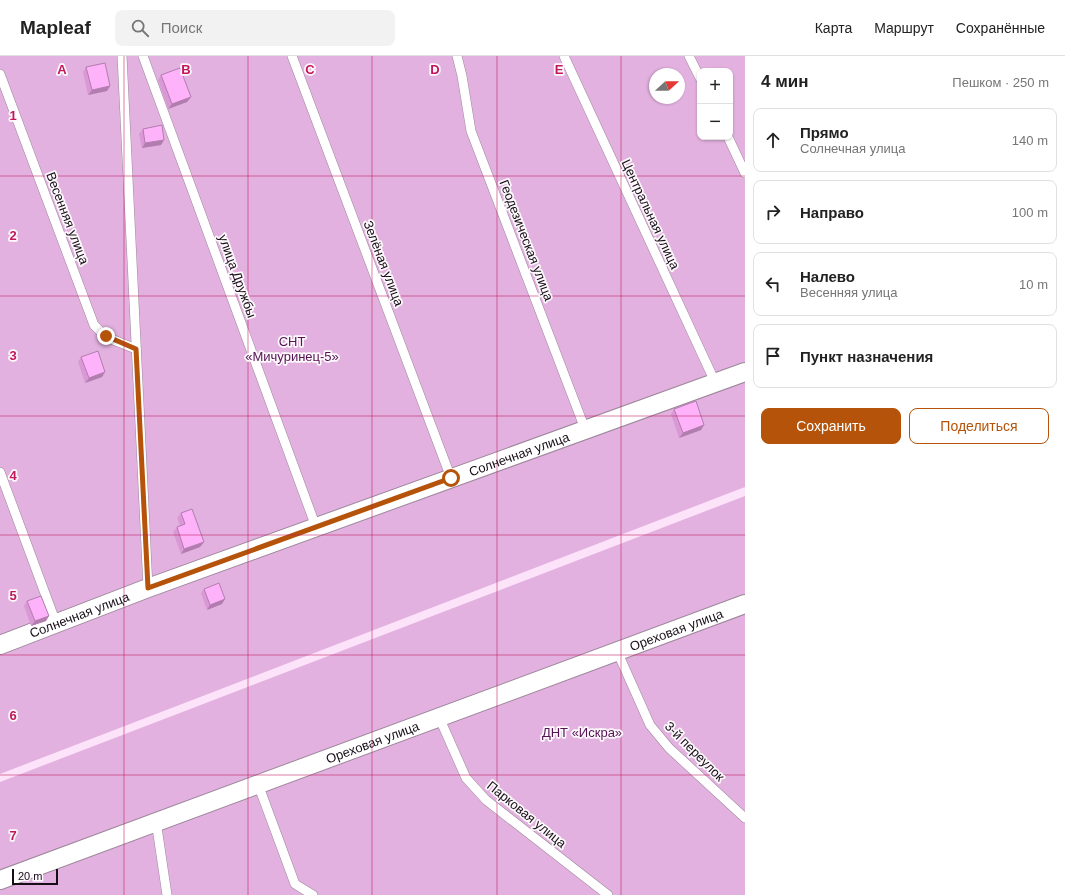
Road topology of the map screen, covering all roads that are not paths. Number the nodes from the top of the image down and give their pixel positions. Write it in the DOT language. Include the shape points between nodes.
graph roads {
  1 [pos="122,56"];
  2 [pos="143,56"];
  3 [pos="292,56"];
  4 [pos="457,56"];
  5 [pos="564,56"];
  6 [pos="689,56"];
  7 [pos="697,72"];
  8 [pos="0,74"];
  9 [pos="729,140"];
  10 [pos="745,173"];
  11 [pos="136,349"];
  12 [pos="745,372"];
  13 [pos="715,382"];
  14 [pos="585,429"];
  15 [pos="0,472"];
  16 [pos="451,478"];
  17 [pos="316,527"];
  18 [pos="148,588"];
  19 [pos="745,604"];
  20 [pos="56,623"];
  21 [pos="0,645"];
  22 [pos="617,651"];
  23 [pos="439,717"];
  24 [pos="258,784"];
  25 [pos="745,818"];
  26 [pos="156,821"];
  27 [pos="0,880"];
  28 [pos="167,895"];
  29 [pos="313,895"];
  30 [pos="608,895"];
  1 -- 11 [label="lane"];
  2 -- 17 [label="lane, улица Дружбы"];
  3 -- 16 [label="lane, Зелёная улица"];
  4 -- 14 [label="lane, Геодезическая улица" via="471,131"];
  5 -- 13 [label="lane, Центральная улица"];
  6 -- 7 [label="lane"];
  8 -- 11 [label="lane, Весенняя улица" via="94,325 106,336"];
  9 -- 10 [label="lane"];
  11 -- 18 [label="lane"];
  12 -- 13 [label="street, Солнечная улица"];
  13 -- 14 [label="street, Солнечная улица"];
  14 -- 16 [label="street, Солнечная улица"];
  15 -- 20 [label="lane"];
  16 -- 17 [label="street, Солнечная улица"];
  17 -- 18 [label="street, Солнечная улица"];
  18 -- 20 [label="street, Солнечная улица"];
  19 -- 22 [label="street, Ореховая улица"];
  20 -- 21 [label="street, Солнечная улица"];
  22 -- 23 [label="street, Ореховая улица"];
  22 -- 25 [label="lane, 3-й переулок" via="650,725 669,748"];
  23 -- 24 [label="street, Ореховая улица"];
  23 -- 30 [label="lane, Парковая улица" via="466,778 486,800"];
  24 -- 26 [label="street, Ореховая улица"];
  24 -- 29 [label="lane" via="295,884"];
  26 -- 27 [label="street, Ореховая улица"];
  26 -- 28 [label="lane"];
}
